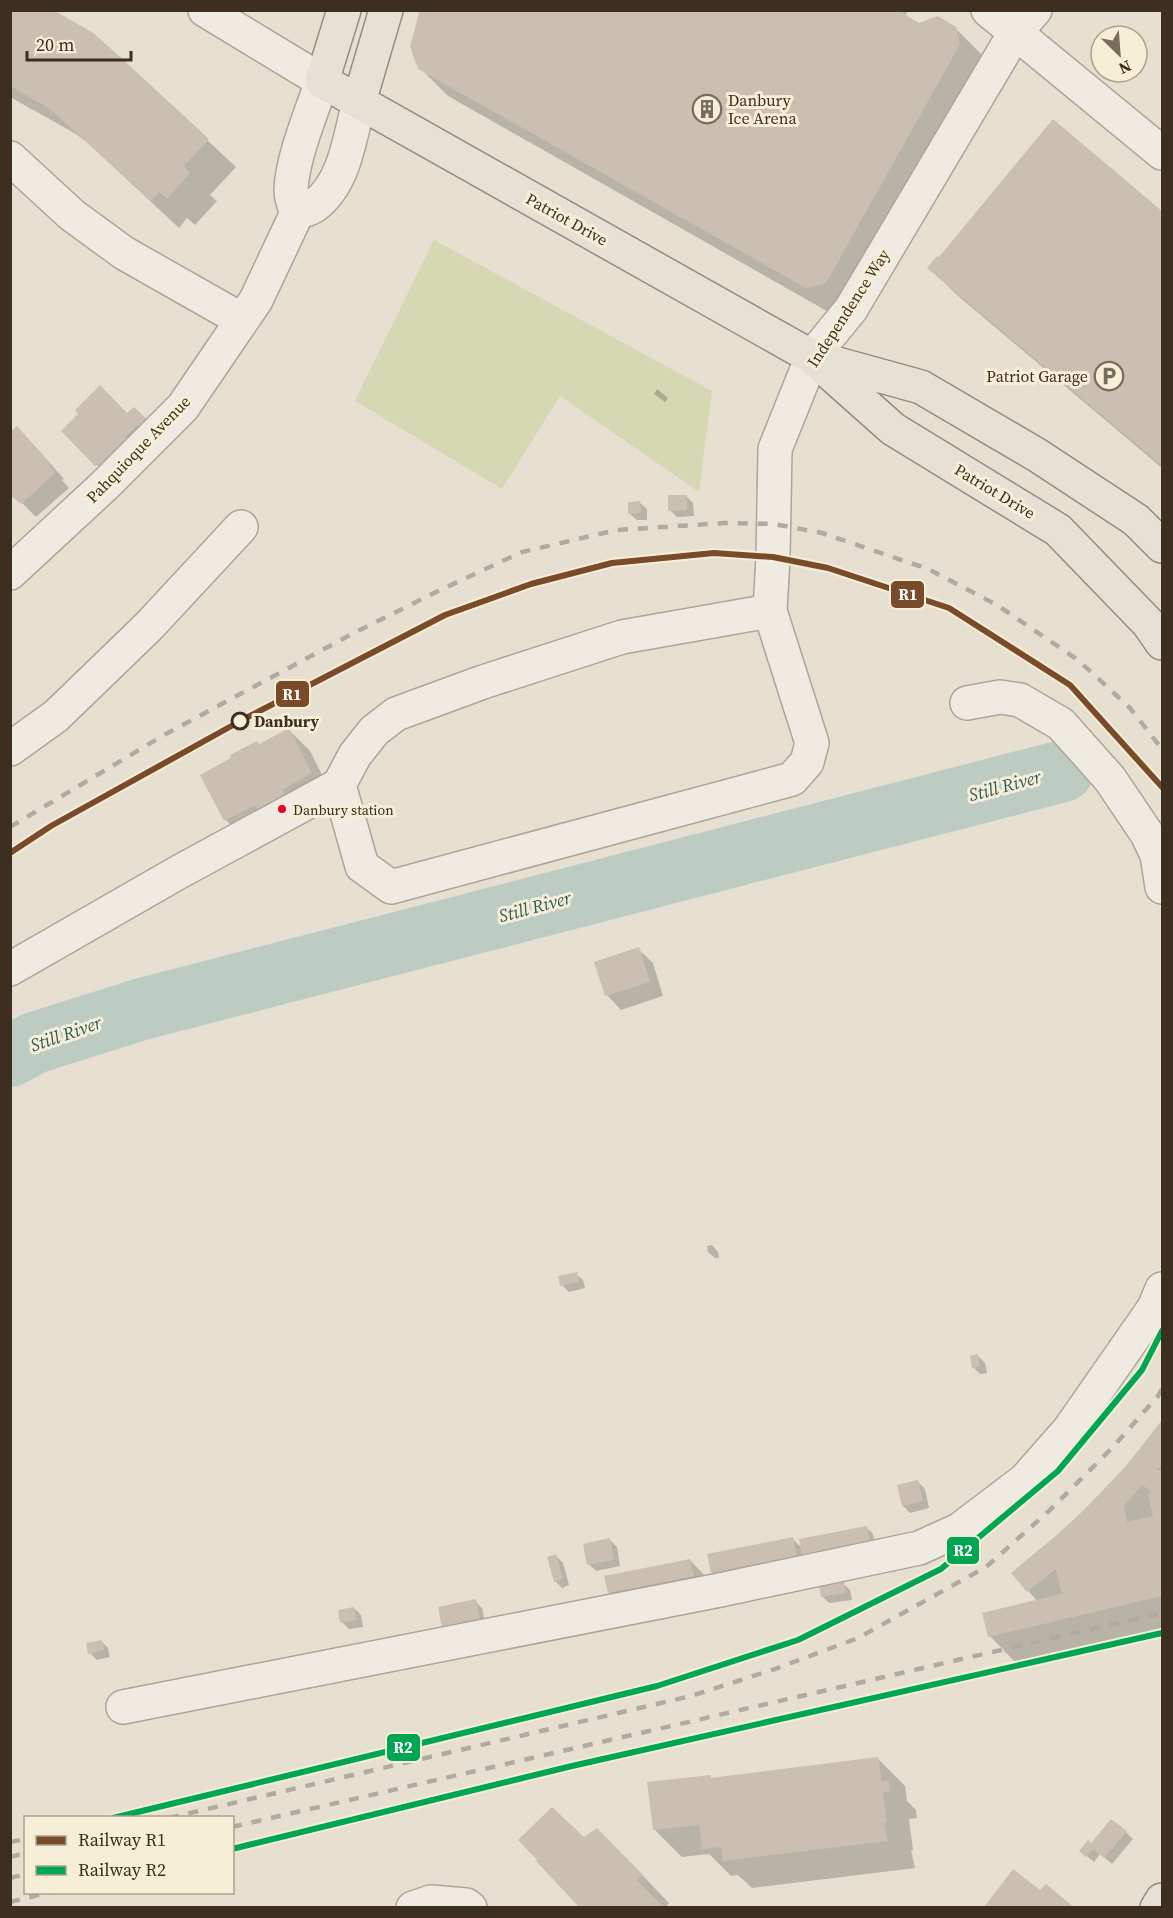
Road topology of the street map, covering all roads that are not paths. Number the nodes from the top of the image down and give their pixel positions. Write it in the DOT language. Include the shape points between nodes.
graph roads {
  1 [pos="205,10"];
  2 [pos="344,10"];
  3 [pos="386,10"];
  4 [pos="988,10"];
  5 [pos="1025,22"];
  6 [pos="322,81"];
  7 [pos="359,102"];
  8 [pos="1162,153"];
  9 [pos="10,158"];
  10 [pos="297,213"];
  11 [pos="242,320"];
  12 [pos="812,357"];
  13 [pos="241,527"];
  14 [pos="1162,546"];
  15 [pos="10,573"];
  16 [pos="770,611"];
  17 [pos="1162,643"];
  18 [pos="967,703"];
  19 [pos="10,749"];
  20 [pos="339,785"];
  21 [pos="1162,887"];
  22 [pos="10,969"];
  23 [pos="1162,1289"];
  24 [pos="123,1707"];
  25 [pos="1162,1900"];
  26 [pos="413,1908"];
  27 [pos="470,1908"];
  28 [pos="1157,1908"];
  1 -- 6 [label="street"];
  2 -- 6 [label="main road"];
  3 -- 7 [label="main road"];
  4 -- 5 [label="street"];
  5 -- 8 [label="street"];
  5 -- 12 [label="street, Independence Way" via="850,309"];
  6 -- 7 [label="main road, Patriot Drive"];
  6 -- 10 [label="street" via="294,173 291,190"];
  7 -- 10 [label="street" via="340,171 327,194"];
  7 -- 12 [label="main road, Patriot Drive"];
  9 -- 11 [label="street" via="72,215 124,253"];
  10 -- 11 [label="street, Pahquioque Avenue" via="256,300"];
  11 -- 15 [label="street, Pahquioque Avenue" via="183,407"];
  12 -- 14 [label="main road, Patriot Drive" via="921,387 1126,513"];
  12 -- 16 [label="street, Independence Way" via="775,449"];
  12 -- 17 [label="main road, Patriot Drive" via="893,429 1058,530 1148,623"];
  13 -- 19 [label="street" via="149,626 56,716"];
  16 -- 20 [label="street" via="622,637 396,714 367,739"];
  16 -- 20 [label="street" via="812,743 807,762 792,779 391,887 362,866"];
  18 -- 21 [label="street" via="1000,697 1020,700 1061,724 1110,778 1147,834 1157,855"];
  20 -- 22 [label="street"];
  23 -- 24 [label="street" via="1154,1308 1069,1430 1025,1480 959,1530 918,1548"];
  25 -- 28 [label="main road"];
  26 -- 27 [label="street" via="431,1902"];
}
